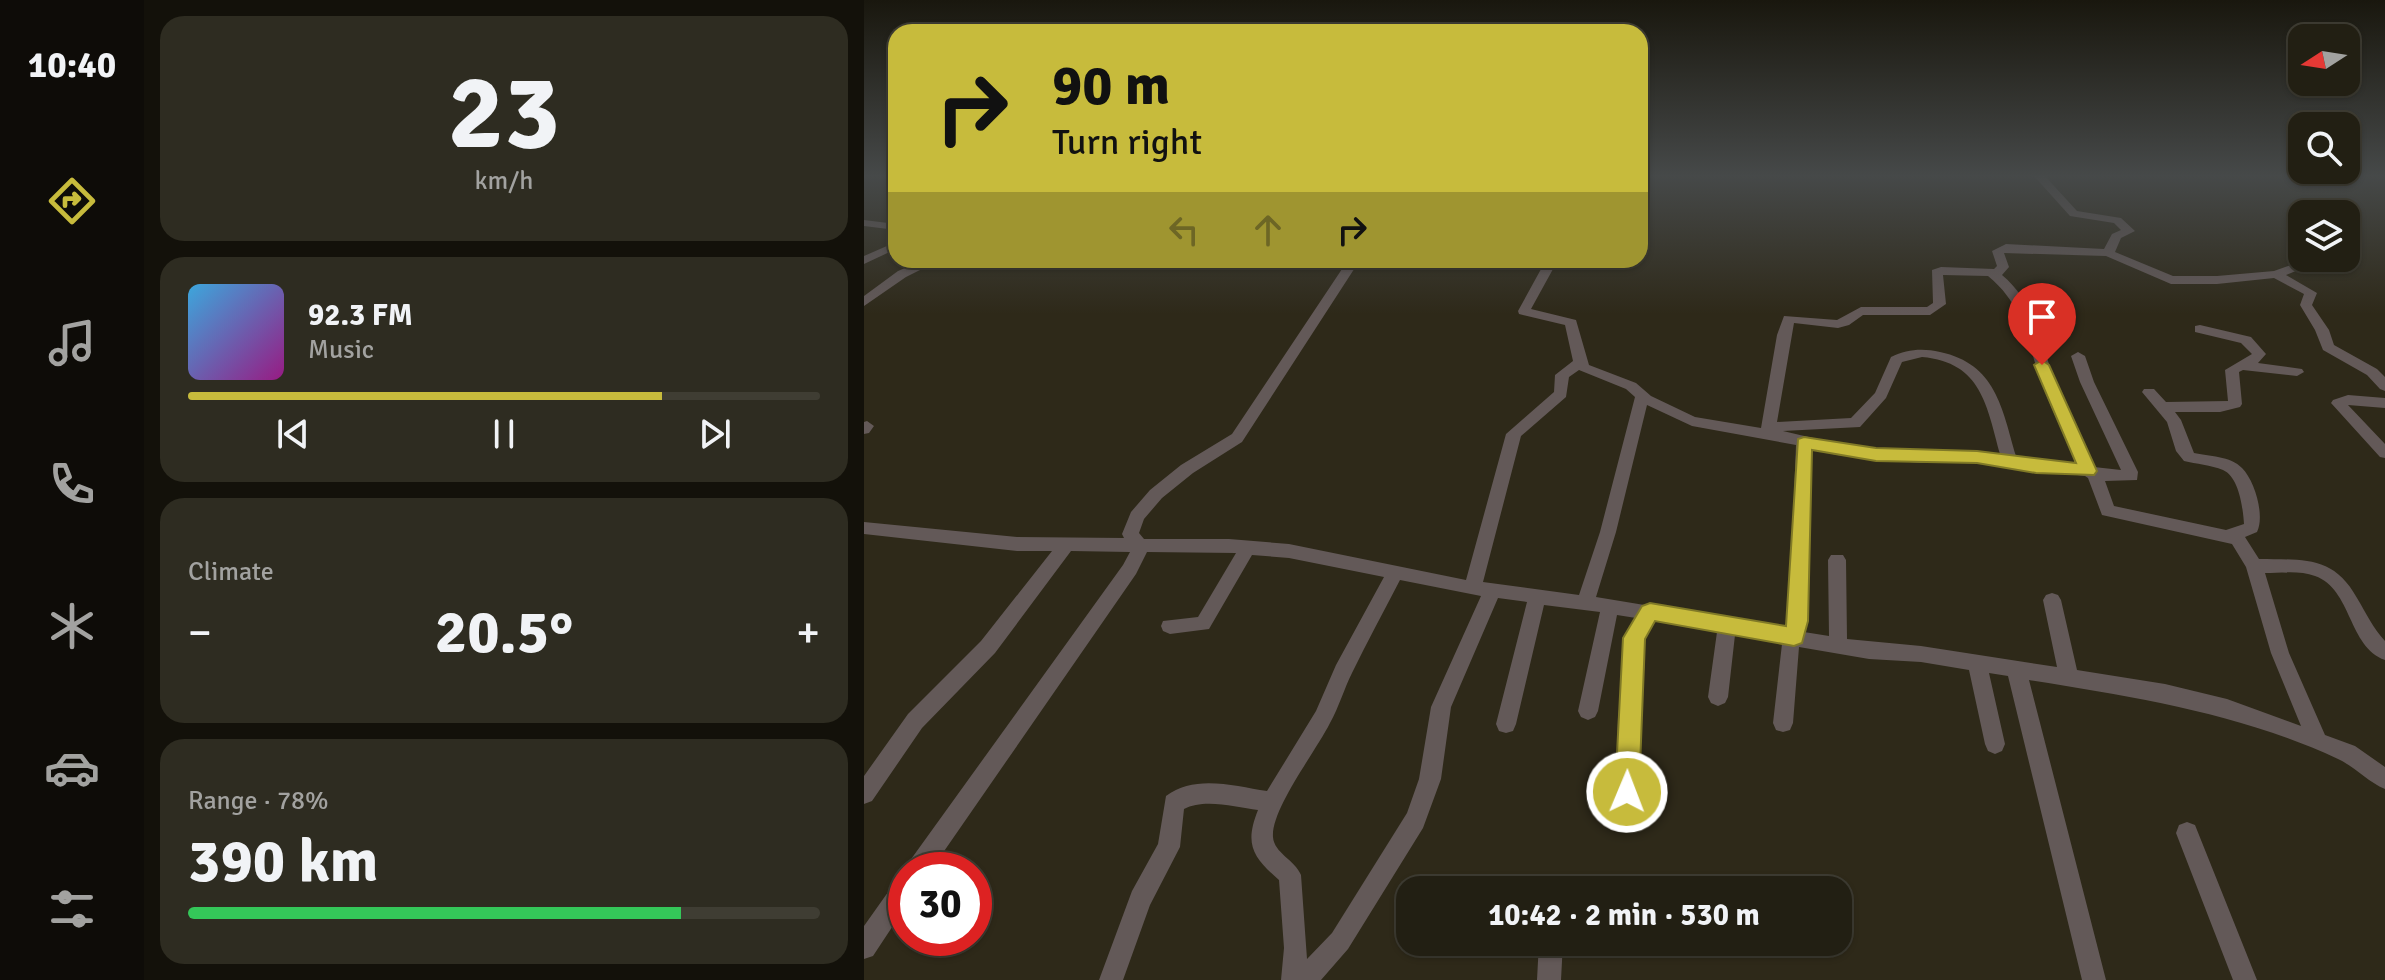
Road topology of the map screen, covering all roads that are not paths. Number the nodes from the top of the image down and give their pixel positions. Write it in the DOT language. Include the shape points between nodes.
graph roads {
  1 [pos="2119,222"];
  2 [pos="864,223"];
  3 [pos="888,226"];
  4 [pos="888,249"];
  5 [pos="2108,253"];
  6 [pos="864,260"];
  7 [pos="916,268"];
  8 [pos="1349,268"];
  9 [pos="1548,268"];
  10 [pos="2288,270"];
  11 [pos="1991,273"];
  12 [pos="2276,274"];
  13 [pos="866,299"];
  14 [pos="2200,329"];
  15 [pos="2078,356"];
  16 [pos="1580,363"];
  17 [pos="2236,366"];
  18 [pos="2297,372"];
  19 [pos="2385,386"];
  20 [pos="2149,392"];
  21 [pos="1642,396"];
  22 [pos="2385,403"];
  23 [pos="2162,407"];
  24 [pos="1768,430"];
  25 [pos="1804,443"];
  26 [pos="2385,453"];
  27 [pos="2010,461"];
  28 [pos="2092,473"];
  29 [pos="864,528"];
  30 [pos="2231,535"];
  31 [pos="1141,546"];
  32 [pos="1065,547"];
  33 [pos="1248,547"];
  34 [pos="1837,560"];
  35 [pos="2254,566"];
  36 [pos="1394,574"];
  37 [pos="1482,590"];
  38 [pos="1537,597"];
  39 [pos="2052,600"];
  40 [pos="1585,603"];
  41 [pos="1610,606"];
  42 [pos="1650,612"];
  43 [pos="1727,624"];
  44 [pos="1170,626"];
  45 [pos="1794,637"];
  46 [pos="1838,645"];
  47 [pos="2385,652"];
  48 [pos="1978,665"];
  49 [pos="2017,672"];
  50 [pos="2069,679"];
  51 [pos="1718,697"];
  52 [pos="1588,711"];
  53 [pos="1783,723"];
  54 [pos="1506,724"];
  55 [pos="2318,742"];
  56 [pos="1995,744"];
  57 [pos="2385,779"];
  58 [pos="864,794"];
  59 [pos="1272,802"];
  60 [pos="1616,812"];
  61 [pos="2187,833"];
  62 [pos="930,852"];
  63 [pos="888,912"];
  64 [pos="864,947"];
  65 [pos="1550,956"];
  66 [pos="1111,980"];
  67 [pos="1293,980"];
  68 [pos="1304,980"];
  69 [pos="1549,980"];
  70 [pos="2094,980"];
  71 [pos="2245,980"];
  1 -- 5 [label="street" via="2129,229 2116,236"];
  2 -- 3 [label="street"];
  4 -- 6 [label="street"];
  5 -- 11 [label="street" via="2000,249 2002,271"];
  5 -- 12 [label="street" via="2171,280"];
  7 -- 13 [label="street"];
  8 -- 31 [label="street" via="1237,438 1172,480 1137,516 1130,534"];
  9 -- 16 [label="street" via="1524,311 1571,323"];
  10 -- 12 [label="street"];
  11 -- 24 [label="street" via="1936,273 1940,304 1930,311 1861,311 1833,325 1789,319"];
  11 -- 28 [label="street" via="2010,288 2029,318 2052,392"];
  12 -- 19 [label="street" via="2311,293 2306,305 2328,347 2372,372"];
  14 -- 17 [label="street" via="2253,345 2256,359"];
  15 -- 28 [label="street" via="2131,476"];
  16 -- 21 [label="street"];
  16 -- 37 [label="street" via="1562,375 1561,394 1514,434"];
  17 -- 18 [label="street"];
  17 -- 23 [label="street" via="2231,374 2235,404"];
  20 -- 23 [label="street"];
  21 -- 24 [label="street" via="1692,421"];
  21 -- 40 [label="street"];
  22 -- 26 [label="street" via="2338,403"];
  23 -- 30 [label="street" via="2177,425 2189,457 2226,465 2240,476 2253,522 2251,528"];
  24 -- 25 [label="street"];
  24 -- 27 [label="street" via="1855,423 1881,395 1896,360 1915,353 1940,355 1962,361 1981,377"];
  25 -- 27 [label="street" via="1876,455"];
  25 -- 45 [label="street"];
  27 -- 28 [label="street"];
  28 -- 30 [label="street" via="2108,511"];
  29 -- 32 [label="street"];
  30 -- 35 [label="street" via="2244,544"];
  31 -- 32 [label="street"];
  31 -- 33 [label="street"];
  31 -- 62 [label="street" via="1130,569"];
  32 -- 58 [label="street" via="988,647 915,721"];
  33 -- 36 [label="street"];
  33 -- 44 [label="street" via="1203,624"];
  34 -- 46 [label="street"];
  35 -- 47 [label="street" via="2315,569 2331,576"];
  35 -- 55 [label="street" via="2280,653"];
  36 -- 37 [label="street"];
  36 -- 59 [label="street" via="1323,717"];
  37 -- 38 [label="street"];
  37 -- 68 [label="street" via="1441,707 1430,779 1415,820 1340,941"];
  38 -- 40 [label="street"];
  38 -- 54 [label="street"];
  39 -- 50 [label="street"];
  40 -- 41 [label="street"];
  41 -- 42 [label="street"];
  41 -- 52 [label="street"];
  42 -- 43 [label="street"];
  42 -- 60 [label="street" via="1634,638 1627,792"];
  43 -- 45 [label="street"];
  43 -- 51 [label="street"];
  45 -- 46 [label="street"];
  45 -- 53 [label="street"];
  46 -- 48 [label="street"];
  48 -- 49 [label="street"];
  48 -- 56 [label="street"];
  49 -- 50 [label="street"];
  49 -- 70 [label="street"];
  50 -- 55 [label="street" via="2199,700"];
  55 -- 57 [label="street" via="2348,753"];
  59 -- 66 [label="street" via="1191,793 1178,798 1169,847 1140,899"];
  59 -- 67 [label="street" via="1262,844 1290,875"];
  61 -- 71 [label="street"];
  63 -- 64 [label="street"];
  65 -- 69 [label="street"];
}
